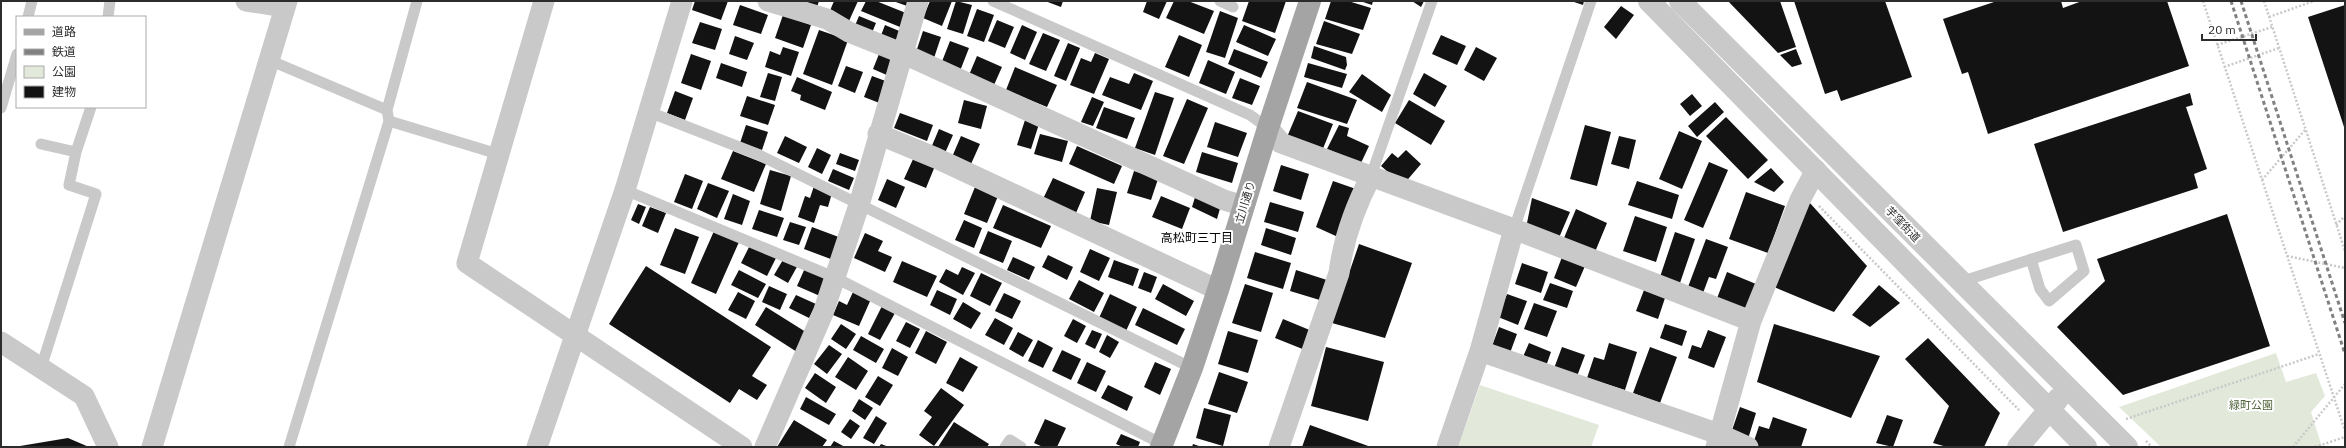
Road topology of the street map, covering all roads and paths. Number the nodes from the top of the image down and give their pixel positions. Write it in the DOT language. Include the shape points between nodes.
graph roads {
  1 [pos="32,1"];
  2 [pos="110,1"];
  3 [pos="246,1"];
  4 [pos="417,1"];
  5 [pos="544,1"];
  6 [pos="682,1"];
  7 [pos="768,1"];
  8 [pos="918,1"];
  9 [pos="993,1"];
  10 [pos="1220,1"];
  11 [pos="1310,1"];
  12 [pos="1432,1"];
  13 [pos="1591,1"];
  14 [pos="1680,1"];
  15 [pos="2203,1"];
  16 [pos="2264,1"];
  17 [pos="2314,1"];
  18 [pos="286,4"];
  19 [pos="1653,6"];
  20 [pos="1233,7"];
  21 [pos="28,16"];
  22 [pos="108,16"];
  23 [pos="2269,17"];
  24 [pos="2272,27"];
  25 [pos="2217,45"];
  26 [pos="2279,48"];
  27 [pos="904,54"];
  28 [pos="16,57"];
  29 [pos="269,60"];
  30 [pos="2224,66"];
  31 [pos="1,108"];
  32 [pos="91,108"];
  33 [pos="649,112"];
  34 [pos="388,115"];
  35 [pos="1268,128"];
  36 [pos="2306,130"];
  37 [pos="878,134"];
  38 [pos="41,144"];
  39 [pos="76,152"];
  40 [pos="498,154"];
  41 [pos="1816,170"];
  42 [pos="1371,176"];
  43 [pos="2262,180"];
  44 [pos="625,190"];
  45 [pos="859,205"];
  46 [pos="1244,206"];
  47 [pos="2345,216"];
  48 [pos="2336,225"];
  49 [pos="1514,229"];
  50 [pos="2345,251"];
  51 [pos="2287,256"];
  52 [pos="2031,259"];
  53 [pos="2345,268"];
  54 [pos="834,277"];
  55 [pos="1960,282"];
  56 [pos="1218,290"];
  57 [pos="1751,321"];
  58 [pos="575,335"];
  59 [pos="1,342"];
  60 [pos="1480,351"];
  61 [pos="2319,354"];
  62 [pos="41,368"];
  63 [pos="1192,368"];
  64 [pos="2345,384"];
  65 [pos="2068,388"];
  66 [pos="1998,389"];
  67 [pos="2334,398"];
  68 [pos="2048,410"];
  69 [pos="2020,411"];
  70 [pos="2125,420"];
  71 [pos="2345,432"];
  72 [pos="2345,437"];
  73 [pos="1717,441"];
  74 [pos="1162,446"];
  75 [pos="108,447"];
  76 [pos="152,447"];
  77 [pos="289,447"];
  78 [pos="537,447"];
  79 [pos="742,447"];
  80 [pos="765,447"];
  81 [pos="1005,447"];
  82 [pos="1021,447"];
  83 [pos="1279,447"];
  84 [pos="1447,447"];
  85 [pos="1748,447"];
  86 [pos="2018,447"];
  87 [pos="2086,447"];
  88 [pos="2127,447"];
  89 [pos="2293,447"];
  90 [pos="2315,447"];
  1 -- 21 [label="lane"];
  2 -- 22 [label="lane"];
  3 -- 18 [label="street"];
  4 -- 34 [label="lane"];
  5 -- 40 [label="street"];
  6 -- 33 [label="street"];
  7 -- 27 [label="street" via="828,19 849,32"];
  8 -- 27 [label="street"];
  9 -- 35 [label="lane" via="1250,115"];
  10 -- 20 [label="lane"];
  11 -- 35 [label="main road, 立川通り"];
  12 -- 42 [label="lane"];
  13 -- 49 [label="lane"];
  14 -- 55 [label="street, 芋窪街道"];
  15 -- 25 [label="path"];
  16 -- 23 [label="path"];
  17 -- 23 [label="path"];
  18 -- 29 [label="street"];
  19 -- 41 [label="street"];
  23 -- 24 [label="path"];
  24 -- 25 [label="path"];
  24 -- 26 [label="path"];
  25 -- 30 [label="path"];
  26 -- 30 [label="path"];
  26 -- 36 [label="path"];
  27 -- 37 [label="street"];
  27 -- 46 [label="street" via="1211,194"];
  28 -- 31 [label="lane"];
  29 -- 34 [label="lane"];
  29 -- 76 [label="street"];
  30 -- 43 [label="path"];
  32 -- 39 [label="lane"];
  33 -- 44 [label="street"];
  33 -- 45 [label="lane" via="757,154"];
  34 -- 40 [label="lane"];
  34 -- 77 [label="lane"];
  35 -- 42 [label="street" via="1281,143"];
  35 -- 46 [label="main road, 立川通り"];
  36 -- 43 [label="path"];
  36 -- 48 [label="path"];
  37 -- 45 [label="street"];
  37 -- 56 [label="street" via="936,158"];
  38 -- 39 [label="lane"];
  39 -- 62 [label="lane" via="69,185 96,194"];
  40 -- 58 [label="street" via="467,264"];
  41 -- 57 [label="street" via="1800,200"];
  41 -- 68 [label="street"];
  42 -- 49 [label="street"];
  42 -- 83 [label="street" via="1362,195 1340,261 1339,273"];
  43 -- 51 [label="path"];
  44 -- 54 [label="lane"];
  44 -- 58 [label="street"];
  45 -- 54 [label="street"];
  45 -- 63 [label="lane"];
  46 -- 56 [label="main road, 立川通り"];
  47 -- 48 [label="path"];
  48 -- 50 [label="path"];
  49 -- 57 [label="street"];
  49 -- 60 [label="street"];
  51 -- 53 [label="path"];
  51 -- 61 [label="path"];
  52 -- 52 [label="lane" via="2076,245 2084,271 2049,301 2040,289"];
  52 -- 55 [label="lane"];
  54 -- 74 [label="lane"];
  54 -- 80 [label="street" via="823,313"];
  55 -- 65 [label="street, 芋窪街道"];
  56 -- 63 [label="main road, 立川通り"];
  57 -- 73 [label="street"];
  58 -- 78 [label="street"];
  58 -- 79 [label="street"];
  59 -- 62 [label="street"];
  60 -- 73 [label="street"];
  60 -- 84 [label="street"];
  61 -- 67 [label="path"];
  61 -- 70 [label="path"];
  62 -- 75 [label="street" via="84,396"];
  63 -- 74 [label="main road, 立川通り"];
  64 -- 67 [label="path"];
  65 -- 68 [label="street"];
  65 -- 88 [label="street, 芋窪街道"];
  66 -- 69 [label="path"];
  67 -- 71 [label="path"];
  67 -- 89 [label="path"];
  68 -- 86 [label="street"];
  68 -- 87 [label="street"];
  72 -- 90 [label="path"];
  73 -- 85 [label="street"];
  81 -- 82 [label="lane" via="1010,440"];
}
